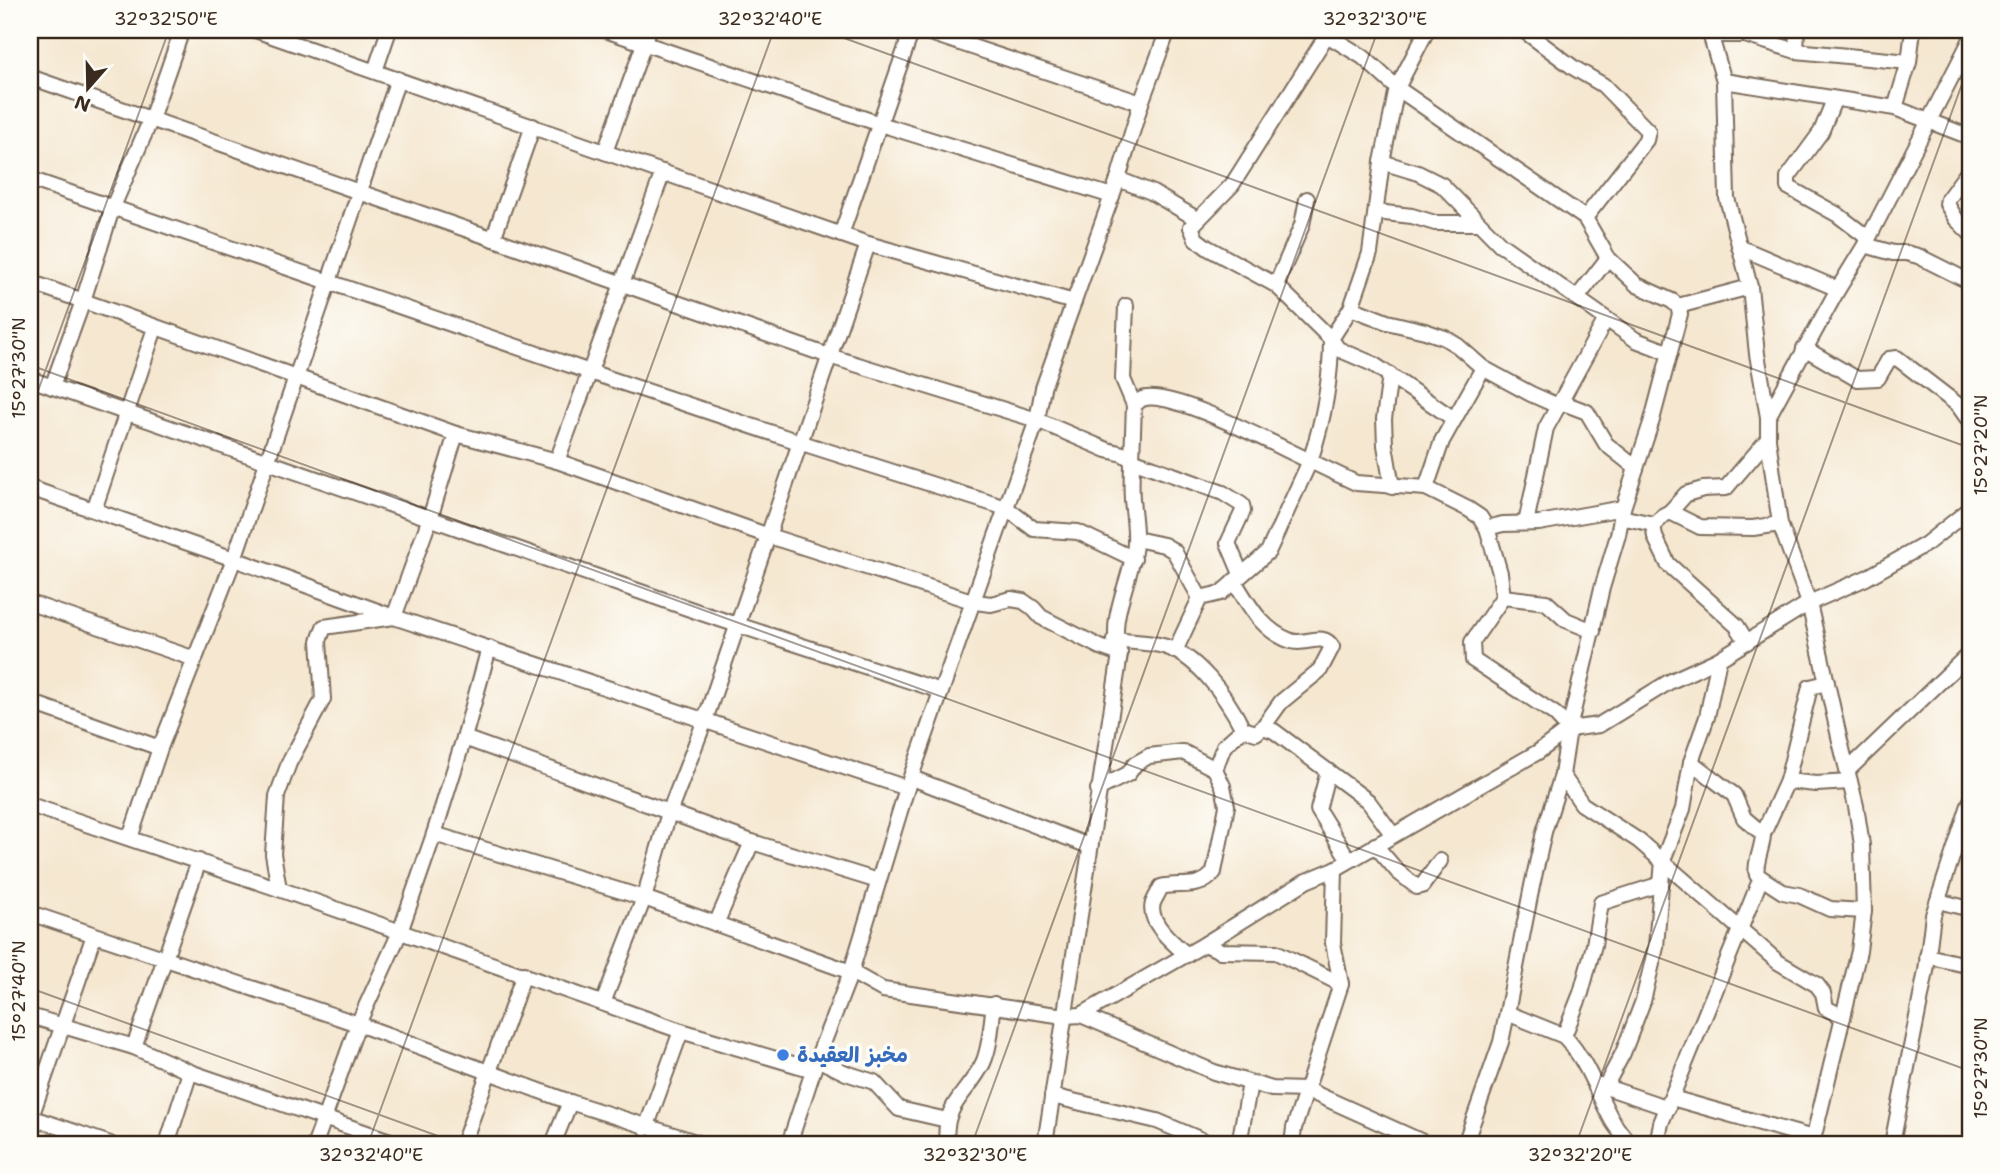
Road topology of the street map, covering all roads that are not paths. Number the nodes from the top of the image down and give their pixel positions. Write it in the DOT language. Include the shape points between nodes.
graph roads {
  1 [pos="182,30"];
  2 [pos="256,30"];
  3 [pos="389,30"];
  4 [pos="605,30"];
  5 [pos="912,30"];
  6 [pos="920,30"];
  7 [pos="1168,30"];
  8 [pos="1427,30"];
  9 [pos="1523,30"];
  10 [pos="1797,30"];
  11 [pos="1913,30"];
  12 [pos="1329,32"];
  13 [pos="1710,33"];
  14 [pos="647,37"];
  15 [pos="1970,41"];
  16 [pos="1796,51"];
  17 [pos="1909,62"];
  18 [pos="375,71"];
  19 [pos="30,77"];
  20 [pos="398,79"];
  21 [pos="1724,81"];
  22 [pos="1397,88"];
  23 [pos="1834,100"];
  24 [pos="1141,103"];
  25 [pos="1895,108"];
  26 [pos="151,119"];
  27 [pos="1928,122"];
  28 [pos="880,124"];
  29 [pos="533,126"];
  30 [pos="1970,137"];
  31 [pos="605,152"];
  32 [pos="1382,162"];
  33 [pos="1970,169"];
  34 [pos="663,172"];
  35 [pos="30,179"];
  36 [pos="1118,179"];
  37 [pos="359,192"];
  38 [pos="1112,196"];
  39 [pos="1307,200"];
  40 [pos="112,209"];
  41 [pos="1376,212"];
  42 [pos="1585,218"];
  43 [pos="1477,223"];
  44 [pos="1191,227"];
  45 [pos="1970,233"];
  46 [pos="841,235"];
  47 [pos="493,239"];
  48 [pos="1866,241"];
  49 [pos="868,244"];
  50 [pos="1739,247"];
  51 [pos="1608,258"];
  52 [pos="30,282"];
  53 [pos="329,282"];
  54 [pos="1970,282"];
  55 [pos="622,284"];
  56 [pos="1276,285"];
  57 [pos="1750,287"];
  58 [pos="1838,289"];
  59 [pos="1577,298"];
  60 [pos="83,301"];
  61 [pos="1074,302"];
  62 [pos="1126,306"];
  63 [pos="1678,306"];
  64 [pos="1351,308"];
  65 [pos="1606,318"];
  66 [pos="155,328"];
  67 [pos="1331,340"];
  68 [pos="1804,348"];
  69 [pos="1670,353"];
  70 [pos="829,356"];
  71 [pos="1483,368"];
  72 [pos="590,372"];
  73 [pos="296,376"];
  74 [pos="1390,376"];
  75 [pos="30,379"];
  76 [pos="52,387"];
  77 [pos="1134,405"];
  78 [pos="1558,406"];
  79 [pos="126,413"];
  80 [pos="1768,417"];
  81 [pos="1454,419"];
  82 [pos="1037,420"];
  83 [pos="1970,422"];
  84 [pos="456,434"];
  85 [pos="1768,439"];
  86 [pos="802,443"];
  87 [pos="1132,460"];
  88 [pos="557,461"];
  89 [pos="1310,461"];
  90 [pos="267,463"];
  91 [pos="1636,468"];
  92 [pos="1392,487"];
  93 [pos="30,488"];
  94 [pos="1426,488"];
  95 [pos="1006,508"];
  96 [pos="1970,509"];
  97 [pos="94,510"];
  98 [pos="1622,512"];
  99 [pos="1670,512"];
  100 [pos="430,519"];
  101 [pos="1526,523"];
  102 [pos="1780,524"];
  103 [pos="1654,525"];
  104 [pos="1487,528"];
  105 [pos="769,536"];
  106 [pos="1136,539"];
  107 [pos="234,559"];
  108 [pos="1134,559"];
  109 [pos="1238,577"];
  110 [pos="1503,597"];
  111 [pos="1200,598"];
  112 [pos="975,602"];
  113 [pos="30,603"];
  114 [pos="1809,603"];
  115 [pos="394,617"];
  116 [pos="737,625"];
  117 [pos="1593,631"];
  118 [pos="1114,640"];
  119 [pos="1747,642"];
  120 [pos="489,648"];
  121 [pos="1175,651"];
  122 [pos="1970,653"];
  123 [pos="1120,654"];
  124 [pos="195,659"];
  125 [pos="1719,659"];
  126 [pos="1827,683"];
  127 [pos="941,691"];
  128 [pos="30,702"];
  129 [pos="705,720"];
  130 [pos="1263,727"];
  131 [pos="1243,729"];
  132 [pos="1569,729"];
  133 [pos="464,738"];
  134 [pos="160,748"];
  135 [pos="1691,762"];
  136 [pos="1215,769"];
  137 [pos="1328,771"];
  138 [pos="1562,775"];
  139 [pos="1849,777"];
  140 [pos="1787,781"];
  141 [pos="909,783"];
  142 [pos="1098,789"];
  143 [pos="1970,803"];
  144 [pos="30,805"];
  145 [pos="669,813"];
  146 [pos="434,834"];
  147 [pos="1763,834"];
  148 [pos="1393,835"];
  149 [pos="130,838"];
  150 [pos="752,842"];
  151 [pos="1375,845"];
  152 [pos="1089,846"];
  153 [pos="1349,860"];
  154 [pos="1663,860"];
  155 [pos="199,861"];
  156 [pos="1440,861"];
  157 [pos="1335,869"];
  158 [pos="1760,878"];
  159 [pos="878,881"];
  160 [pos="1661,884"];
  161 [pos="279,889"];
  162 [pos="644,898"];
  163 [pos="1938,901"];
  164 [pos="1970,909"];
  165 [pos="1864,911"];
  166 [pos="30,913"];
  167 [pos="716,924"];
  168 [pos="1740,928"];
  169 [pos="400,932"];
  170 [pos="94,935"];
  171 [pos="1205,944"];
  172 [pos="1187,955"];
  173 [pos="1927,956"];
  174 [pos="165,959"];
  175 [pos="1970,966"];
  176 [pos="851,972"];
  177 [pos="524,974"];
  178 [pos="1341,984"];
  179 [pos="603,1003"];
  180 [pos="994,1004"];
  181 [pos="1507,1013"];
  182 [pos="1082,1015"];
  183 [pos="30,1016"];
  184 [pos="1064,1016"];
  185 [pos="1843,1017"];
  186 [pos="358,1024"];
  187 [pos="62,1027"];
  188 [pos="681,1031"];
  189 [pos="1564,1036"];
  190 [pos="134,1047"];
  191 [pos="815,1065"];
  192 [pos="190,1072"];
  193 [pos="491,1072"];
  194 [pos="1250,1083"];
  195 [pos="1601,1085"];
  196 [pos="1307,1090"];
  197 [pos="1052,1096"];
  198 [pos="570,1102"];
  199 [pos="1670,1103"];
  200 [pos="30,1118"];
  201 [pos="324,1118"];
  202 [pos="947,1120"];
  203 [pos="646,1128"];
  204 [pos="1182,1139"];
  205 [pos="1813,1141"];
  206 [pos="110,1144"];
  207 [pos="167,1144"];
  208 [pos="315,1144"];
  209 [pos="400,1144"];
  210 [pos="463,1144"];
  211 [pos="552,1144"];
  212 [pos="702,1144"];
  213 [pos="789,1144"];
  214 [pos="947,1144"];
  215 [pos="1045,1144"];
  216 [pos="1211,1144"];
  217 [pos="1239,1144"];
  218 [pos="1292,1144"];
  219 [pos="1427,1144"];
  220 [pos="1465,1144"];
  221 [pos="1630,1144"];
  222 [pos="1657,1144"];
  223 [pos="1892,1144"];
  1 -- 26 [label="street"];
  2 -- 18 [label="street"];
  3 -- 18 [label="street"];
  4 -- 14 [label="street"];
  5 -- 28 [label="street"];
  6 -- 24 [label="street"];
  7 -- 24 [label="street"];
  8 -- 22 [label="street"];
  9 -- 42 [label="street" via="1604,85 1648,131 1646,140"];
  10 -- 16 [label="street"];
  11 -- 17 [label="street"];
  12 -- 22 [label="street"];
  12 -- 44 [label="street" via="1232,185"];
  13 -- 16 [label="street" via="1745,35"];
  13 -- 21 [label="street"];
  14 -- 28 [label="street"];
  14 -- 31 [label="street"];
  15 -- 27 [label="street"];
  16 -- 17 [label="street"];
  17 -- 25 [label="street"];
  18 -- 20 [label="street"];
  19 -- 26 [label="street"];
  20 -- 29 [label="street"];
  20 -- 37 [label="street"];
  21 -- 23 [label="street"];
  21 -- 50 [label="street" via="1724,168"];
  22 -- 32 [label="street"];
  22 -- 42 [label="street"];
  23 -- 25 [label="street"];
  23 -- 48 [label="street" via="1821,132 1787,184 1790,190 1838,215"];
  24 -- 36 [label="street"];
  25 -- 27 [label="street"];
  26 -- 37 [label="street"];
  26 -- 40 [label="street"];
  27 -- 30 [label="street"];
  27 -- 48 [label="street"];
  28 -- 38 [label="street"];
  28 -- 46 [label="street"];
  29 -- 31 [label="street"];
  29 -- 47 [label="street"];
  31 -- 34 [label="street"];
  32 -- 41 [label="street"];
  32 -- 43 [label="street" via="1442,185"];
  33 -- 45 [label="street" via="1947,204"];
  34 -- 46 [label="street"];
  34 -- 55 [label="street"];
  35 -- 40 [label="street"];
  36 -- 38 [label="street"];
  36 -- 44 [label="street" via="1192,216 1195,222"];
  37 -- 47 [label="street"];
  37 -- 53 [label="street"];
  38 -- 61 [label="street"];
  39 -- 56 [label="street" via="1302,225"];
  40 -- 53 [label="street"];
  40 -- 60 [label="street"];
  41 -- 43 [label="street" via="1435,223"];
  41 -- 64 [label="street" via="1370,253"];
  42 -- 51 [label="street"];
  43 -- 59 [label="street"];
  44 -- 56 [label="street" via="1196,239 1208,248"];
  46 -- 49 [label="street"];
  47 -- 55 [label="street"];
  48 -- 54 [label="street" via="1893,253 1918,256"];
  48 -- 58 [label="street"];
  49 -- 61 [label="street"];
  49 -- 70 [label="street"];
  50 -- 57 [label="street"];
  50 -- 58 [label="street"];
  51 -- 59 [label="street"];
  51 -- 63 [label="street" via="1637,285"];
  52 -- 60 [label="street"];
  53 -- 72 [label="street"];
  53 -- 73 [label="street"];
  55 -- 70 [label="street"];
  55 -- 72 [label="street"];
  56 -- 67 [label="street"];
  57 -- 63 [label="street"];
  57 -- 80 [label="street"];
  58 -- 68 [label="street"];
  59 -- 65 [label="street"];
  60 -- 66 [label="street"];
  60 -- 76 [label="street"];
  61 -- 82 [label="street" via="1043,388"];
  62 -- 77 [label="street" via="1123,379"];
  63 -- 69 [label="street"];
  64 -- 67 [label="street"];
  64 -- 71 [label="street" via="1445,338"];
  65 -- 69 [label="street" via="1636,340"];
  65 -- 78 [label="street"];
  66 -- 73 [label="street"];
  66 -- 79 [label="street"];
  67 -- 74 [label="street" via="1338,349"];
  67 -- 89 [label="street" via="1319,436"];
  68 -- 80 [label="street"];
  68 -- 83 [label="street" via="1857,379 1878,378 1889,359 1897,358 1958,405"];
  69 -- 91 [label="street"];
  70 -- 82 [label="street"];
  70 -- 86 [label="street"];
  71 -- 78 [label="street"];
  71 -- 81 [label="street"];
  72 -- 86 [label="street"];
  72 -- 88 [label="street"];
  73 -- 84 [label="street"];
  73 -- 90 [label="street"];
  74 -- 81 [label="street"];
  74 -- 92 [label="street" via="1384,419"];
  75 -- 76 [label="street"];
  76 -- 79 [label="street"];
  77 -- 87 [label="street"];
  77 -- 89 [label="street" via="1151,397 1189,405"];
  78 -- 91 [label="street" via="1566,404 1587,412 1606,444"];
  78 -- 101 [label="street" via="1546,428"];
  79 -- 90 [label="street"];
  79 -- 97 [label="street"];
  80 -- 85 [label="street"];
  81 -- 94 [label="street"];
  82 -- 87 [label="street"];
  82 -- 95 [label="street"];
  84 -- 88 [label="street"];
  84 -- 100 [label="street"];
  85 -- 99 [label="street" via="1726,488 1693,491"];
  85 -- 102 [label="street"];
  86 -- 95 [label="street"];
  86 -- 105 [label="street"];
  87 -- 106 [label="street"];
  87 -- 109 [label="street" via="1240,503 1243,511 1228,543"];
  88 -- 105 [label="street"];
  89 -- 92 [label="street" via="1356,483"];
  89 -- 109 [label="street" via="1268,552"];
  90 -- 100 [label="street"];
  90 -- 107 [label="street"];
  91 -- 98 [label="street"];
  92 -- 94 [label="street"];
  93 -- 97 [label="street"];
  94 -- 104 [label="street" via="1468,509"];
  95 -- 108 [label="street" via="1034,529 1078,532"];
  95 -- 112 [label="street"];
  96 -- 114 [label="street" via="1926,544"];
  97 -- 107 [label="street"];
  98 -- 101 [label="street"];
  98 -- 103 [label="street"];
  98 -- 117 [label="street"];
  99 -- 102 [label="street" via="1700,527"];
  99 -- 103 [label="street"];
  100 -- 115 [label="street"];
  100 -- 116 [label="street"];
  101 -- 104 [label="street"];
  102 -- 114 [label="street"];
  103 -- 119 [label="street" via="1668,564 1737,626"];
  104 -- 110 [label="street"];
  105 -- 112 [label="street"];
  105 -- 116 [label="street"];
  106 -- 108 [label="street"];
  106 -- 111 [label="street" via="1174,551"];
  107 -- 115 [label="street"];
  107 -- 124 [label="street"];
  108 -- 118 [label="street"];
  109 -- 111 [label="street" via="1221,593"];
  109 -- 130 [label="street" via="1265,626 1293,642 1323,638 1332,647 1320,670 1281,702"];
  110 -- 117 [label="street" via="1546,602 1566,620"];
  110 -- 132 [label="street" via="1472,642 1473,660 1555,714"];
  111 -- 121 [label="street"];
  112 -- 123 [label="street" via="1023,601 1041,617"];
  112 -- 127 [label="street"];
  113 -- 124 [label="street"];
  114 -- 119 [label="street"];
  114 -- 126 [label="street"];
  115 -- 120 [label="street"];
  115 -- 161 [label="street" via="324,627 319,641 323,699 277,796 273,854"];
  116 -- 127 [label="street"];
  116 -- 129 [label="street"];
  117 -- 132 [label="street"];
  118 -- 121 [label="street"];
  118 -- 123 [label="street"];
  119 -- 125 [label="street"];
  120 -- 129 [label="street"];
  120 -- 133 [label="street"];
  121 -- 131 [label="street" via="1216,684"];
  122 -- 139 [label="street"];
  123 -- 142 [label="street"];
  124 -- 134 [label="street"];
  125 -- 132 [label="street" via="1669,682 1599,725"];
  125 -- 135 [label="street" via="1707,717"];
  126 -- 139 [label="street"];
  126 -- 140 [label="street" via="1810,687"];
  127 -- 141 [label="street"];
  128 -- 134 [label="street"];
  129 -- 141 [label="street"];
  129 -- 145 [label="street"];
  130 -- 131 [label="street" via="1256,733"];
  130 -- 137 [label="street"];
  131 -- 136 [label="street" via="1224,746"];
  132 -- 138 [label="street"];
  132 -- 148 [label="street" via="1538,752"];
  133 -- 145 [label="street"];
  133 -- 146 [label="street"];
  134 -- 149 [label="street"];
  135 -- 147 [label="street" via="1734,796 1744,818"];
  135 -- 154 [label="street" via="1683,809"];
  136 -- 142 [label="street" via="1183,752 1149,756 1128,774"];
  136 -- 172 [label="street" via="1227,806 1212,877 1198,884 1161,887 1152,905 1157,922"];
  137 -- 148 [label="street" via="1367,801"];
  137 -- 153 [label="street" via="1318,810"];
  138 -- 154 [label="street" via="1582,804"];
  138 -- 181 [label="street" via="1544,832"];
  139 -- 140 [label="street" via="1816,784"];
  139 -- 165 [label="street" via="1861,845"];
  140 -- 147 [label="street"];
  141 -- 152 [label="street"];
  141 -- 159 [label="street"];
  142 -- 152 [label="street"];
  143 -- 163 [label="street"];
  144 -- 149 [label="street"];
  145 -- 150 [label="street"];
  145 -- 162 [label="street"];
  146 -- 162 [label="street"];
  146 -- 169 [label="street"];
  147 -- 158 [label="street" via="1755,870"];
  148 -- 151 [label="street"];
  149 -- 155 [label="street"];
  150 -- 159 [label="street"];
  150 -- 167 [label="street"];
  151 -- 153 [label="street"];
  151 -- 156 [label="street" via="1417,887"];
  152 -- 184 [label="street"];
  153 -- 157 [label="street"];
  154 -- 160 [label="street"];
  154 -- 168 [label="street"];
  155 -- 161 [label="street"];
  155 -- 174 [label="street"];
  157 -- 171 [label="street" via="1306,881"];
  157 -- 178 [label="street" via="1333,943"];
  158 -- 165 [label="street" via="1830,909"];
  158 -- 168 [label="street"];
  159 -- 176 [label="street"];
  160 -- 189 [label="street" via="1601,903 1581,993"];
  160 -- 195 [label="street" via="1657,947 1643,1001 1623,1053"];
  161 -- 169 [label="street"];
  162 -- 167 [label="street"];
  162 -- 179 [label="street"];
  163 -- 164 [label="street"];
  163 -- 173 [label="street"];
  165 -- 185 [label="street" via="1860,951"];
  166 -- 170 [label="street"];
  167 -- 176 [label="street"];
  168 -- 185 [label="street" via="1778,962 1816,985 1826,1008"];
  168 -- 199 [label="street"];
  169 -- 177 [label="street"];
  169 -- 186 [label="street"];
  170 -- 174 [label="street"];
  170 -- 187 [label="street"];
  171 -- 172 [label="street"];
  171 -- 178 [label="street" via="1220,951 1276,952"];
  172 -- 182 [label="street"];
  173 -- 175 [label="street"];
  173 -- 223 [label="street"];
  174 -- 186 [label="street"];
  174 -- 190 [label="street"];
  176 -- 180 [label="street" via="889,991"];
  176 -- 191 [label="street"];
  177 -- 179 [label="street"];
  177 -- 193 [label="street"];
  178 -- 196 [label="street"];
  179 -- 188 [label="street"];
  180 -- 184 [label="street"];
  180 -- 202 [label="street" via="983,1063"];
  181 -- 189 [label="street"];
  181 -- 220 [label="street"];
  182 -- 184 [label="street"];
  182 -- 194 [label="street"];
  183 -- 187 [label="street"];
  184 -- 197 [label="street"];
  185 -- 205 [label="street"];
  186 -- 193 [label="street"];
  186 -- 201 [label="street"];
  187 -- 190 [label="street"];
  187 -- 200 [label="street"];
  188 -- 191 [label="street"];
  188 -- 203 [label="street"];
  189 -- 195 [label="street"];
  190 -- 192 [label="street"];
  191 -- 202 [label="street" via="874,1082 899,1109"];
  191 -- 213 [label="street"];
  192 -- 201 [label="street"];
  192 -- 207 [label="street"];
  193 -- 198 [label="street"];
  193 -- 210 [label="street"];
  194 -- 196 [label="street"];
  194 -- 217 [label="street"];
  195 -- 199 [label="street"];
  195 -- 221 [label="street" via="1614,1122"];
  196 -- 218 [label="street"];
  196 -- 219 [label="street"];
  197 -- 204 [label="street" via="1147,1117"];
  197 -- 215 [label="street"];
  198 -- 203 [label="street"];
  198 -- 211 [label="street"];
  199 -- 205 [label="street"];
  199 -- 222 [label="street"];
  200 -- 206 [label="street"];
  201 -- 208 [label="street"];
  201 -- 209 [label="street"];
  202 -- 214 [label="street"];
  203 -- 212 [label="street"];
  204 -- 216 [label="street"];
}
